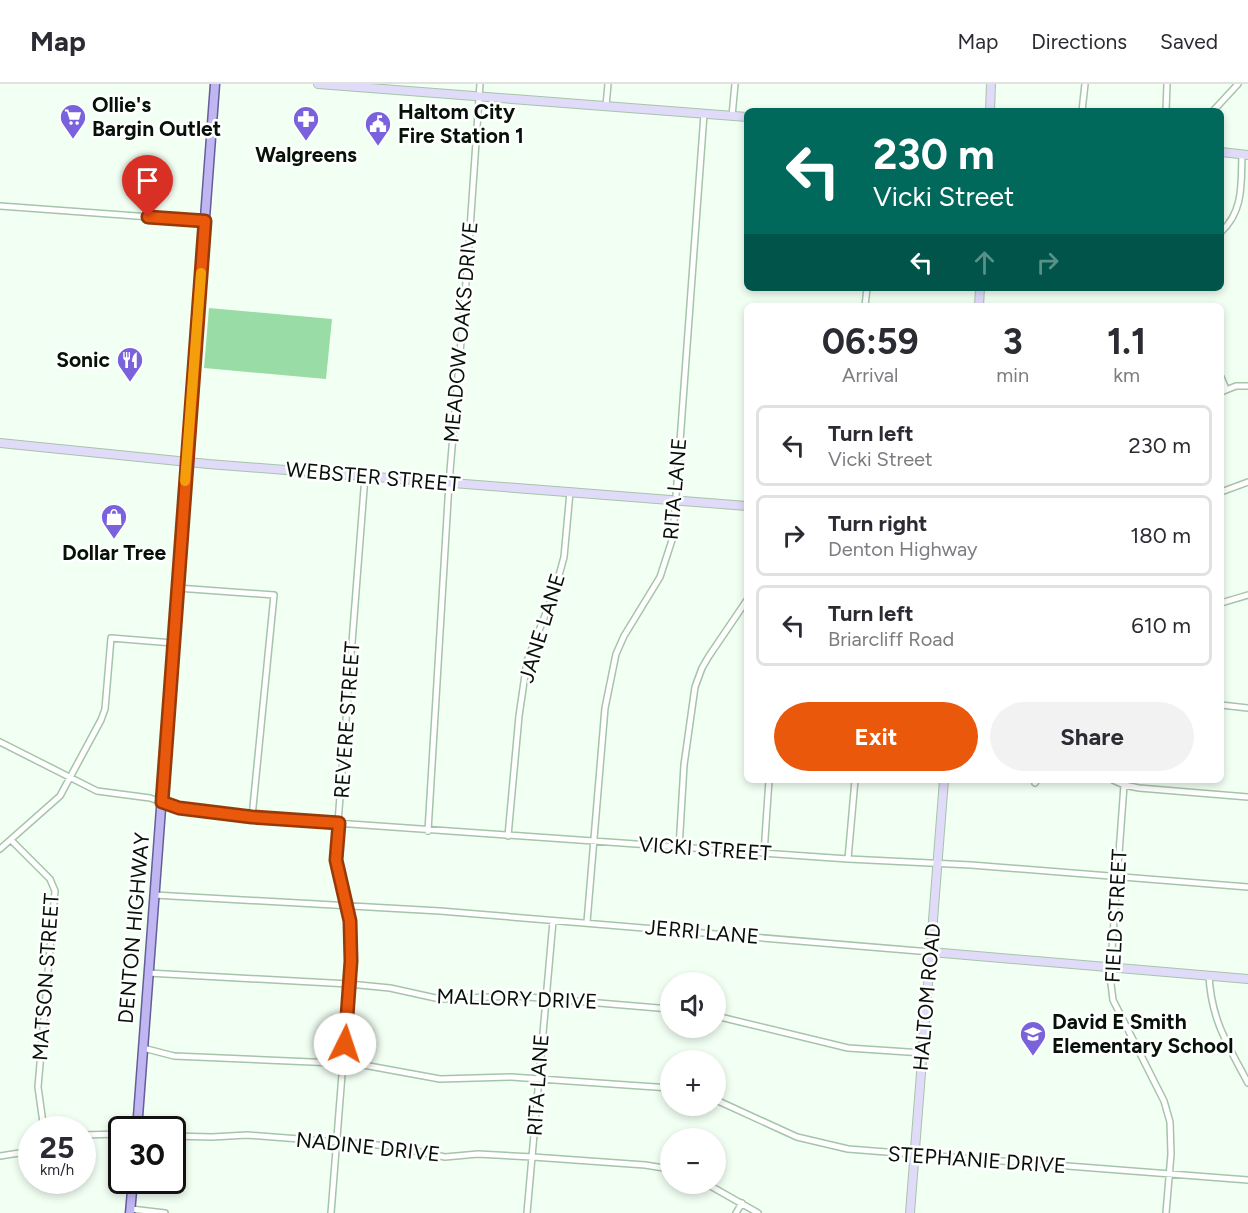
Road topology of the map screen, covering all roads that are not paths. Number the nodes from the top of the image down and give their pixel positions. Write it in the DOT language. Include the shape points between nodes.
graph roads {
  1 [pos="318,84"];
  2 [pos="480,84"];
  3 [pos="608,84"];
  4 [pos="735,84"];
  5 [pos="991,84"];
  6 [pos="1085,84"];
  7 [pos="1167,84"];
  8 [pos="1238,84"];
  9 [pos="216,85"];
  10 [pos="351,86"];
  11 [pos="479,97"];
  12 [pos="606,106"];
  13 [pos="990,108"];
  14 [pos="1082,108"];
  15 [pos="1166,108"];
  16 [pos="1216,108"];
  17 [pos="704,114"];
  18 [pos="732,116"];
  19 [pos="744,117"];
  20 [pos="1224,152"];
  21 [pos="1245,154"];
  22 [pos="0,206"];
  23 [pos="205,221"];
  24 [pos="1224,229"];
  25 [pos="1248,386"];
  26 [pos="1224,390"];
  27 [pos="0,443"];
  28 [pos="187,461"];
  29 [pos="365,476"];
  30 [pos="1248,482"];
  31 [pos="449,483"];
  32 [pos="1224,491"];
  33 [pos="570,492"];
  34 [pos="676,501"];
  35 [pos="744,506"];
  36 [pos="177,588"];
  37 [pos="1248,595"];
  38 [pos="1224,602"];
  39 [pos="744,604"];
  40 [pos="173,643"];
  41 [pos="1224,705"];
  42 [pos="1248,708"];
  43 [pos="0,742"];
  44 [pos="71,778"];
  45 [pos="769,783"];
  46 [pos="855,783"];
  47 [pos="944,783"];
  48 [pos="1120,783"];
  49 [pos="1124,785"];
  50 [pos="1248,797"];
  51 [pos="162,802"];
  52 [pos="252,817"];
  53 [pos="339,823"];
  54 [pos="428,831"];
  55 [pos="508,836"];
  56 [pos="11,840"];
  57 [pos="594,842"];
  58 [pos="679,848"];
  59 [pos="0,849"];
  60 [pos="764,853"];
  61 [pos="848,860"];
  62 [pos="938,864"];
  63 [pos="1118,878"];
  64 [pos="1248,887"];
  65 [pos="154,895"];
  66 [pos="346,905"];
  67 [pos="552,921"];
  68 [pos="588,922"];
  69 [pos="931,952"];
  70 [pos="1111,967"];
  71 [pos="148,973"];
  72 [pos="1209,975"];
  73 [pos="1248,979"];
  74 [pos="349,984"];
  75 [pos="545,999"];
  76 [pos="660,1008"];
  77 [pos="726,1019"];
  78 [pos="143,1048"];
  79 [pos="923,1053"];
  80 [pos="343,1064"];
  81 [pos="539,1078"];
  82 [pos="1248,1083"];
  83 [pos="660,1087"];
  84 [pos="726,1104"];
  85 [pos="42,1116"];
  86 [pos="137,1116"];
  87 [pos="186,1136"];
  88 [pos="336,1142"];
  89 [pos="18,1153"];
  90 [pos="914,1155"];
  91 [pos="0,1156"];
  92 [pos="533,1156"];
  93 [pos="660,1167"];
  94 [pos="1169,1174"];
  95 [pos="1248,1180"];
  96 [pos="132,1194"];
  97 [pos="725,1194"];
  98 [pos="742,1203"];
  99 [pos="130,1211"];
  100 [pos="165,1213"];
  101 [pos="331,1213"];
  102 [pos="527,1213"];
  103 [pos="736,1213"];
  104 [pos="758,1213"];
  105 [pos="910,1213"];
  106 [pos="1166,1213"];
  1 -- 10 [label="street"];
  2 -- 11 [label="street, MEADOW OAKS DRIVE"];
  3 -- 12 [label="street"];
  4 -- 18 [label="street"];
  5 -- 13 [label="street"];
  6 -- 14 [label="street"];
  7 -- 15 [label="street"];
  8 -- 16 [label="street"];
  9 -- 23 [label="main road, DENTON HIGHWAY"];
  10 -- 11 [label="street"];
  11 -- 12 [label="street"];
  11 -- 31 [label="street, MEADOW OAKS DRIVE"];
  12 -- 17 [label="street"];
  17 -- 18 [label="street"];
  17 -- 34 [label="street, RITA LANE"];
  18 -- 19 [label="street"];
  20 -- 21 [label="street"];
  21 -- 24 [label="street" via="1240,201"];
  22 -- 23 [label="street"];
  23 -- 28 [label="main road, DENTON HIGHWAY"];
  25 -- 26 [label="street"];
  27 -- 28 [label="street, WEBSTER STREET"];
  28 -- 29 [label="street, WEBSTER STREET"];
  28 -- 36 [label="main road, DENTON HIGHWAY"];
  29 -- 31 [label="street, WEBSTER STREET"];
  29 -- 53 [label="street, REVERE STREET"];
  30 -- 32 [label="street"];
  31 -- 33 [label="street, WEBSTER STREET"];
  31 -- 54 [label="street, MEADOW OAKS DRIVE"];
  33 -- 34 [label="street, WEBSTER STREET"];
  33 -- 55 [label="street, JANE LANE" via="564,557 527,661"];
  34 -- 35 [label="street, WEBSTER STREET"];
  34 -- 57 [label="street, RITA LANE" via="673,537 664,568 616,654 604,708"];
  36 -- 40 [label="main road, DENTON HIGHWAY"];
  36 -- 52 [label="street" via="274,595"];
  37 -- 38 [label="street"];
  39 -- 58 [label="street" via="709,656 695,687 684,765"];
  40 -- 44 [label="street" via="111,638 105,709"];
  40 -- 51 [label="main road, DENTON HIGHWAY"];
  41 -- 42 [label="street"];
  43 -- 44 [label="street, VICKI STREET"];
  44 -- 51 [label="street, VICKI STREET" via="97,791"];
  44 -- 56 [label="street" via="55,802"];
  45 -- 60 [label="street"];
  46 -- 61 [label="street"];
  47 -- 62 [label="street, HALTOM ROAD"];
  48 -- 49 [label="street"];
  49 -- 50 [label="street"];
  49 -- 63 [label="street, FIELD STREET"];
  51 -- 52 [label="street, VICKI STREET" via="179,808"];
  51 -- 65 [label="main road, DENTON HIGHWAY"];
  52 -- 53 [label="street, VICKI STREET"];
  53 -- 54 [label="street, VICKI STREET"];
  53 -- 66 [label="street, REVERE STREET" via="336,860"];
  54 -- 55 [label="street, VICKI STREET"];
  55 -- 57 [label="street, VICKI STREET"];
  56 -- 59 [label="street"];
  56 -- 85 [label="street, MATSON STREET" via="50,879 55,891 38,1087"];
  57 -- 58 [label="street, VICKI STREET"];
  57 -- 68 [label="street, RITA LANE"];
  58 -- 60 [label="street, VICKI STREET"];
  60 -- 61 [label="street, VICKI STREET"];
  61 -- 62 [label="street, VICKI STREET"];
  62 -- 63 [label="street, VICKI STREET"];
  62 -- 69 [label="street, HALTOM ROAD"];
  63 -- 64 [label="street, VICKI STREET"];
  63 -- 70 [label="street, FIELD STREET"];
  65 -- 66 [label="street, JERRI LANE"];
  65 -- 71 [label="main road, DENTON HIGHWAY"];
  66 -- 67 [label="street, JERRI LANE"];
  66 -- 74 [label="street, REVERE STREET" via="350,921"];
  67 -- 68 [label="street, JERRI LANE"];
  67 -- 75 [label="street, RITA LANE"];
  68 -- 69 [label="street, JERRI LANE"];
  69 -- 70 [label="street, JERRI LANE"];
  69 -- 79 [label="street, HALTOM ROAD"];
  70 -- 72 [label="street, JERRI LANE"];
  70 -- 94 [label="street, FIELD STREET" via="1113,1000 1167,1112 1171,1138"];
  71 -- 74 [label="street, MALLORY DRIVE"];
  71 -- 78 [label="main road, DENTON HIGHWAY"];
  72 -- 73 [label="street, JERRI LANE"];
  72 -- 82 [label="street" via="1211,1003 1219,1027"];
  74 -- 75 [label="street, MALLORY DRIVE" via="440,999"];
  74 -- 80 [label="street, REVERE STREET"];
  75 -- 76 [label="street, MALLORY DRIVE"];
  75 -- 81 [label="street, RITA LANE"];
  77 -- 79 [label="street" via="848,1048"];
  78 -- 80 [label="street" via="174,1056"];
  78 -- 86 [label="main road, DENTON HIGHWAY"];
  79 -- 90 [label="street, HALTOM ROAD"];
  80 -- 81 [label="street" via="440,1079"];
  80 -- 88 [label="street, REVERE STREET"];
  81 -- 83 [label="street"];
  81 -- 92 [label="street, RITA LANE"];
  84 -- 90 [label="street, STEPHANIE DRIVE" via="810,1141"];
  87 -- 88 [label="street, NADINE DRIVE"];
  88 -- 92 [label="street, NADINE DRIVE" via="390,1146 445,1157"];
  88 -- 101 [label="street, REVERE STREET"];
  89 -- 91 [label="street"];
  90 -- 94 [label="street, STEPHANIE DRIVE"];
  90 -- 105 [label="street, HALTOM ROAD"];
  92 -- 93 [label="street, NADINE DRIVE"];
  92 -- 102 [label="street, RITA LANE"];
  94 -- 95 [label="street, STEPHANIE DRIVE"];
  94 -- 106 [label="street, FIELD STREET"];
  96 -- 99 [label="main road"];
  97 -- 98 [label="street"];
  98 -- 103 [label="street"];
  98 -- 104 [label="street"];
  99 -- 100 [label="street"];
}
